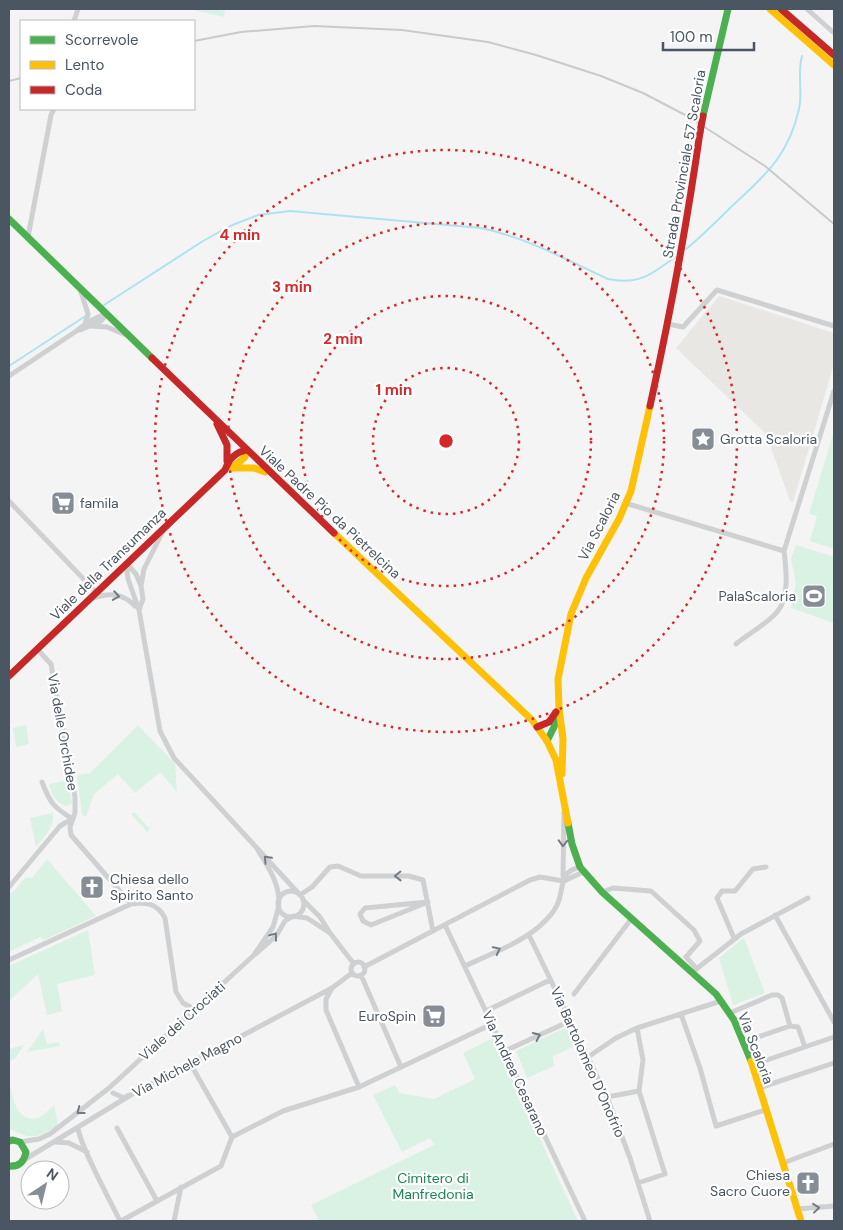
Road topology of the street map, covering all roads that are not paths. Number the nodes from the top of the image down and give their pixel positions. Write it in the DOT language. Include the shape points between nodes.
graph roads {
  1 [pos="728,9"];
  2 [pos="770,9"];
  3 [pos="782,9"];
  4 [pos="807,9"];
  5 [pos="834,34"];
  6 [pos="834,55"];
  7 [pos="834,65"];
  8 [pos="54,110"];
  9 [pos="9,219"];
  10 [pos="28,237"];
  11 [pos="80,289"];
  12 [pos="107,314"];
  13 [pos="668,324"];
  14 [pos="88,325"];
  15 [pos="834,326"];
  16 [pos="129,336"];
  17 [pos="9,376"];
  18 [pos="834,391"];
  19 [pos="215,419"];
  20 [pos="247,450"];
  21 [pos="227,460"];
  22 [pos="234,468"];
  23 [pos="225,470"];
  24 [pos="275,478"];
  25 [pos="9,501"];
  26 [pos="625,503"];
  27 [pos="164,528"];
  28 [pos="784,550"];
  29 [pos="126,564"];
  30 [pos="141,586"];
  31 [pos="96,592"];
  32 [pos="89,600"];
  33 [pos="139,610"];
  34 [pos="736,644"];
  35 [pos="37,649"];
  36 [pos="9,676"];
  37 [pos="559,708"];
  38 [pos="538,727"];
  39 [pos="563,739"];
  40 [pos="547,741"];
  41 [pos="42,782"];
  42 [pos="561,782"];
  43 [pos="564,804"];
  44 [pos="72,819"];
  45 [pos="256,847"];
  46 [pos="766,867"];
  47 [pos="581,869"];
  48 [pos="563,881"];
  49 [pos="9,887"];
  50 [pos="602,892"];
  51 [pos="302,897"];
  52 [pos="808,898"];
  53 [pos="428,902"];
  54 [pos="131,904"];
  55 [pos="279,904"];
  56 [pos="293,916"];
  57 [pos="775,916"];
  58 [pos="632,918"];
  59 [pos="445,925"];
  60 [pos="434,931"];
  61 [pos="330,933"];
  62 [pos="528,934"];
  63 [pos="734,938"];
  64 [pos="254,955"];
  65 [pos="9,960"];
  66 [pos="354,964"];
  67 [pos="465,966"];
  68 [pos="364,967"];
  69 [pos="695,970"];
  70 [pos="352,973"];
  71 [pos="361,975"];
  72 [pos="550,980"];
  73 [pos="332,988"];
  74 [pos="574,994"];
  75 [pos="721,1001"];
  76 [pos="194,1010"];
  77 [pos="486,1011"];
  78 [pos="730,1013"];
  79 [pos="681,1014"];
  80 [pos="570,1021"];
  81 [pos="834,1022"];
  82 [pos="492,1024"];
  83 [pos="790,1026"];
  84 [pos="637,1028"];
  85 [pos="834,1037"];
  86 [pos="743,1042"];
  87 [pos="805,1047"];
  88 [pos="505,1051"];
  89 [pos="588,1057"];
  90 [pos="764,1061"];
  91 [pos="190,1063"];
  92 [pos="834,1063"];
  93 [pos="401,1067"];
  94 [pos="359,1087"];
  95 [pos="758,1088"];
  96 [pos="111,1091"];
  97 [pos="639,1091"];
  98 [pos="134,1093"];
  99 [pos="607,1097"];
  100 [pos="110,1108"];
  101 [pos="765,1110"];
  102 [pos="78,1127"];
  103 [pos="117,1128"];
  104 [pos="232,1137"];
  105 [pos="9,1140"];
  106 [pos="20,1142"];
  107 [pos="53,1142"];
  108 [pos="834,1144"];
  109 [pos="87,1152"];
  110 [pos="23,1160"];
  111 [pos="25,1160"];
  112 [pos="782,1163"];
  113 [pos="20,1164"];
  114 [pos="9,1174"];
  115 [pos="638,1183"];
  116 [pos="181,1187"];
  117 [pos="158,1201"];
  118 [pos="834,1206"];
  119 [pos="798,1210"];
  120 [pos="120,1221"];
  121 [pos="174,1221"];
  122 [pos="585,1221"];
  123 [pos="650,1221"];
  124 [pos="802,1221"];
  1 -- 13 [label="main road, Strada Provinciale 57 Scaloria, bridge" via="703,116 691,204"];
  2 -- 7 [label="main road"];
  3 -- 6 [label="main road"];
  4 -- 5 [label="street"];
  8 -- 10 [label="street"];
  9 -- 10 [label="main road, Viale Padre Pio da Pietrelcina"];
  10 -- 11 [label="main road, Viale Padre Pio da Pietrelcina"];
  11 -- 12 [label="main road, Viale Padre Pio da Pietrelcina"];
  11 -- 14 [label="street"];
  12 -- 14 [label="street"];
  12 -- 16 [label="main road, Viale Padre Pio da Pietrelcina"];
  13 -- 15 [label="street" via="683,328 717,290"];
  13 -- 26 [label="main road, Via Scaloria" via="631,491"];
  14 -- 16 [label="street" via="107,327"];
  14 -- 17 [label="street"];
  16 -- 19 [label="main road, Viale Padre Pio da Pietrelcina"];
  18 -- 28 [label="street"];
  19 -- 20 [label="main road, Viale Padre Pio da Pietrelcina"];
  19 -- 21 [label="main road" via="227,445"];
  20 -- 21 [label="main road" via="239,451"];
  20 -- 22 [label="main road"];
  20 -- 24 [label="main road, Viale Padre Pio da Pietrelcina"];
  21 -- 23 [label="main road"];
  22 -- 23 [label="main road"];
  22 -- 24 [label="main road" via="260,468"];
  23 -- 27 [label="main road, Viale della Transumanza"];
  24 -- 38 [label="main road, Viale Padre Pio da Pietrelcina"];
  25 -- 31 [label="street"];
  26 -- 28 [label="street"];
  26 -- 37 [label="main road, Via Scaloria" via="571,614 558,679"];
  27 -- 29 [label="main road, Viale della Transumanza"];
  27 -- 30 [label="street" via="144,569"];
  28 -- 34 [label="street" via="785,591 778,612"];
  29 -- 30 [label="street" via="136,574"];
  29 -- 31 [label="main road, Viale della Transumanza"];
  29 -- 33 [label="street"];
  30 -- 33 [label="street" via="143,599"];
  31 -- 32 [label="main road, Viale della Transumanza"];
  32 -- 33 [label="street, one-way" via="119,594"];
  32 -- 35 [label="main road, Viale della Transumanza"];
  33 -- 45 [label="street" via="160,731 174,758"];
  35 -- 36 [label="main road, Viale della Transumanza"];
  35 -- 44 [label="street, Via delle Orchidee" via="51,664 75,797"];
  37 -- 38 [label="main road" via="549,722"];
  37 -- 39 [label="main road, Via Scaloria"];
  37 -- 40 [label="main road, Via Scaloria"];
  38 -- 40 [label="main road, Via Scaloria"];
  39 -- 40 [label="main road"];
  39 -- 42 [label="main road, Via Scaloria"];
  40 -- 42 [label="main road, Via Scaloria"];
  41 -- 44 [label="street" via="56,809"];
  42 -- 43 [label="main road, Via Scaloria"];
  43 -- 47 [label="main road, Via Scaloria" via="575,857"];
  43 -- 48 [label="street, Via Scaloria, one-way"];
  44 -- 49 [label="street" via="60,826"];
  44 -- 54 [label="street, Via delle Orchidee" via="71,835"];
  51 -- 45 [label="street, one-way"];
  45 -- 55 [label="street" via="274,879"];
  46 -- 63 [label="street" via="753,869 735,891 722,891 717,898"];
  47 -- 48 [label="street" via="571,869"];
  47 -- 50 [label="main road, Via Scaloria"];
  48 -- 59 [label="street" via="540,877 530,880"];
  48 -- 62 [label="street, Via Scaloria" via="559,902 546,920"];
  50 -- 58 [label="main road, Via Scaloria"];
  50 -- 69 [label="street" via="613,888 650,891 694,930 700,941 686,957"];
  53 -- 51 [label="street, one-way" via="424,880 408,876 362,876 338,866 330,867"];
  51 -- 55 [label="street" via="293,891 285,892"];
  51 -- 56 [label="street, Viale dei Crociati" via="302,910"];
  51 -- 61 [label="street"];
  52 -- 57 [label="street"];
  53 -- 53 [label="street" via="365,908 360,914 363,922 371,925"];
  53 -- 60 [label="street"];
  54 -- 65 [label="street"];
  54 -- 76 [label="street" via="153,905 161,910 176,992 183,1004"];
  55 -- 56 [label="street" via="282,913"];
  55 -- 64 [label="street, Viale dei Crociati" via="273,927"];
  56 -- 61 [label="street" via="307,918"];
  64 -- 56 [label="street, Viale dei Crociati, one-way"];
  57 -- 63 [label="street"];
  57 -- 81 [label="street"];
  58 -- 69 [label="main road, Via Scaloria"];
  58 -- 74 [label="street"];
  59 -- 60 [label="street"];
  59 -- 67 [label="street, Via Andrea Cesarano"];
  60 -- 68 [label="street"];
  61 -- 66 [label="street"];
  67 -- 62 [label="street, Via Scaloria, one-way"];
  62 -- 72 [label="street, Via Bartolomeo D'Onofrio"];
  63 -- 69 [label="street"];
  64 -- 76 [label="street, Viale dei Crociati"];
  66 -- 68 [label="street" via="360,963"];
  66 -- 70 [label="street"];
  67 -- 77 [label="street, Via Andrea Cesarano"];
  68 -- 71 [label="street"];
  69 -- 75 [label="main road, Via Scaloria"];
  70 -- 71 [label="street"];
  70 -- 73 [label="street, Via Michele Magno"];
  71 -- 93 [label="street"];
  72 -- 77 [label="street"];
  72 -- 80 [label="street, Via Bartolomeo D'Onofrio"];
  73 -- 91 [label="street, Via Michele Magno"];
  73 -- 94 [label="street" via="326,999 326,1010"];
  75 -- 78 [label="main road, Via Scaloria"];
  75 -- 79 [label="street"];
  76 -- 96 [label="street, Viale dei Crociati"];
  77 -- 82 [label="street, Via Andrea Cesarano"];
  78 -- 83 [label="street" via="778,995 782,998"];
  78 -- 86 [label="main road, Via Scaloria"];
  79 -- 84 [label="street"];
  79 -- 101 [label="street" via="716,1126"];
  88 -- 80 [label="street, one-way"];
  80 -- 89 [label="street, Via Bartolomeo D'Onofrio"];
  82 -- 88 [label="street, Via Andrea Cesarano"];
  82 -- 93 [label="street"];
  83 -- 86 [label="street"];
  83 -- 87 [label="street" via="798,1027"];
  84 -- 89 [label="street"];
  84 -- 97 [label="street" via="644,1060"];
  85 -- 87 [label="street"];
  86 -- 95 [label="main road, Via Scaloria"];
  87 -- 90 [label="street"];
  88 -- 122 [label="street, Via Andrea Cesarano"];
  89 -- 99 [label="street, Via Bartolomeo D'Onofrio"];
  91 -- 98 [label="street, Via Michele Magno"];
  91 -- 104 [label="street"];
  92 -- 95 [label="street"];
  93 -- 94 [label="street"];
  94 -- 104 [label="street" via="283,1111"];
  95 -- 101 [label="main road, Via Scaloria"];
  96 -- 98 [label="street" via="124,1098"];
  96 -- 100 [label="street" via="113,1100"];
  96 -- 106 [label="street, Viale dei Crociati, one-way" via="50,1134 30,1142"];
  97 -- 99 [label="street"];
  97 -- 115 [label="street" via="665,1174"];
  98 -- 100 [label="street, Via Michele Magno"];
  99 -- 115 [label="street, Via Bartolomeo D'Onofrio"];
  100 -- 102 [label="street, Via Michele Magno"];
  101 -- 112 [label="main road, Via Scaloria"];
  102 -- 107 [label="street, Via Michele Magno"];
  102 -- 109 [label="street"];
  103 -- 117 [label="street"];
  104 -- 116 [label="street" via="221,1166"];
  105 -- 106 [label="main road"];
  106 -- 110 [label="main road" via="25,1148"];
  107 -- 109 [label="street" via="69,1143"];
  107 -- 111 [label="street, Via Michele Magno"];
  108 -- 112 [label="street"];
  109 -- 120 [label="street"];
  112 -- 119 [label="main road, Via Scaloria"];
  113 -- 114 [label="main road"];
  115 -- 123 [label="street, Via Bartolomeo D'Onofrio"];
  116 -- 117 [label="street"];
  116 -- 121 [label="street"];
  117 -- 120 [label="street"];
  119 -- 118 [label="street, one-way"];
  119 -- 124 [label="main road, Via Scaloria"];
}
